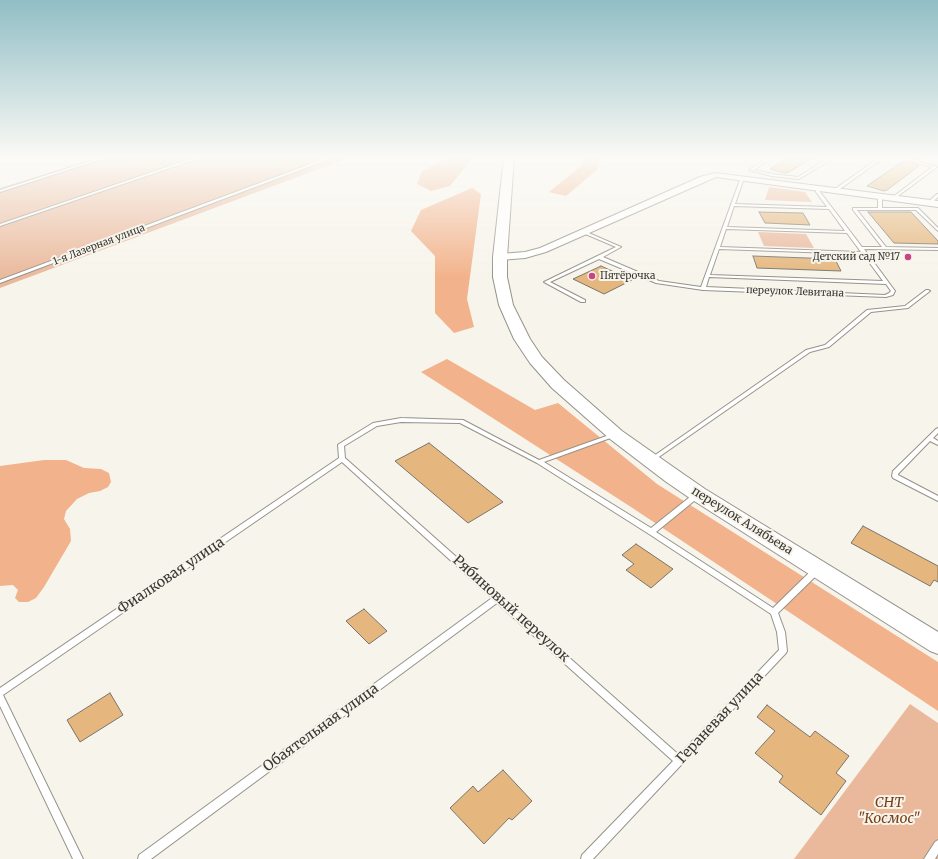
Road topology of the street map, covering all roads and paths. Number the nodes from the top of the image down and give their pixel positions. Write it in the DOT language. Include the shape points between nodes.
graph roads {
  1 [pos="80,197"];
  2 [pos="226,197"];
  3 [pos="505,197"];
  4 [pos="662,197"];
  5 [pos="735,197"];
  6 [pos="822,197"];
  7 [pos="880,197"];
  8 [pos="888,197"];
  9 [pos="936,197"];
  10 [pos="894,198"];
  11 [pos="929,203"];
  12 [pos="938,204"];
  13 [pos="732,205"];
  14 [pos="830,208"];
  15 [pos="880,209"];
  16 [pos="0,224"];
  17 [pos="724,228"];
  18 [pos="938,230"];
  19 [pos="584,232"];
  20 [pos="848,232"];
  21 [pos="717,248"];
  22 [pos="860,248"];
  23 [pos="885,248"];
  24 [pos="938,249"];
  25 [pos="864,253"];
  26 [pos="599,256"];
  27 [pos="500,257"];
  28 [pos="708,276"];
  29 [pos="0,282"];
  30 [pos="887,283"];
  31 [pos="703,289"];
  32 [pos="928,291"];
  33 [pos="583,301"];
  34 [pos="938,430"];
  35 [pos="616,434"];
  36 [pos="930,439"];
  37 [pos="938,443"];
  38 [pos="342,459"];
  39 [pos="651,460"];
  40 [pos="539,462"];
  41 [pos="698,494"];
  42 [pos="938,499"];
  43 [pos="651,532"];
  44 [pos="818,569"];
  45 [pos="499,598"];
  46 [pos="774,612"];
  47 [pos="938,644"];
  48 [pos="0,693"];
  49 [pos="0,697"];
  50 [pos="679,760"];
  51 [pos="938,845"];
  52 [pos="78,859"];
  53 [pos="143,859"];
  54 [pos="586,859"];
  55 [pos="929,859"];
  1 -- 16 [label="lane"];
  2 -- 29 [label="lane, 1-я Лазерная улица"];
  3 -- 27 [label="main road, переулок Алябьева"];
  4 -- 19 [label="street"];
  5 -- 13 [label="lane"];
  6 -- 14 [label="lane"];
  7 -- 15 [label="lane"];
  8 -- 10 [label="street"];
  9 -- 11 [label="lane"];
  10 -- 11 [label="street"];
  11 -- 12 [label="street"];
  13 -- 14 [label="lane"];
  13 -- 17 [label="lane"];
  14 -- 20 [label="lane"];
  15 -- 18 [label="lane" via="917,209"];
  15 -- 23 [label="lane" via="854,210"];
  17 -- 20 [label="lane"];
  17 -- 21 [label="lane"];
  19 -- 26 [label="lane" via="619,247"];
  19 -- 27 [label="street" via="533,254"];
  20 -- 22 [label="lane"];
  21 -- 25 [label="lane"];
  21 -- 28 [label="lane"];
  22 -- 23 [label="lane"];
  22 -- 25 [label="lane"];
  23 -- 24 [label="lane"];
  25 -- 30 [label="lane"];
  26 -- 31 [label="lane, переулок Левитана" via="652,280"];
  26 -- 33 [label="lane" via="546,282"];
  27 -- 35 [label="main road, переулок Алябьева" via="502,290 522,339 536,360 558,384"];
  28 -- 30 [label="lane"];
  28 -- 31 [label="lane"];
  30 -- 31 [label="lane, переулок Левитана" via="893,290 886,296"];
  32 -- 39 [label="lane" via="906,307 869,312 827,346 808,351"];
  34 -- 36 [label="lane"];
  35 -- 39 [label="main road, переулок Алябьева"];
  35 -- 40 [label="lane"];
  36 -- 37 [label="lane"];
  36 -- 42 [label="lane" via="895,473 895,476"];
  38 -- 40 [label="lane" via="341,446 375,424 401,420 461,421"];
  38 -- 45 [label="lane, Рябиновый переулок"];
  38 -- 48 [label="lane, Фиалковая улица"];
  39 -- 41 [label="main road, переулок Алябьева"];
  40 -- 43 [label="lane"];
  41 -- 43 [label="lane"];
  41 -- 44 [label="main road, переулок Алябьева"];
  43 -- 46 [label="lane"];
  44 -- 46 [label="lane"];
  44 -- 47 [label="main road, переулок Алябьева"];
  45 -- 50 [label="lane, Рябиновый переулок"];
  45 -- 53 [label="lane, Обаятельная улица"];
  46 -- 50 [label="lane, Гераневая улица" via="781,632 783,651"];
  49 -- 52 [label="lane"];
  50 -- 54 [label="lane, Гераневая улица"];
  51 -- 55 [label="lane"];
}
